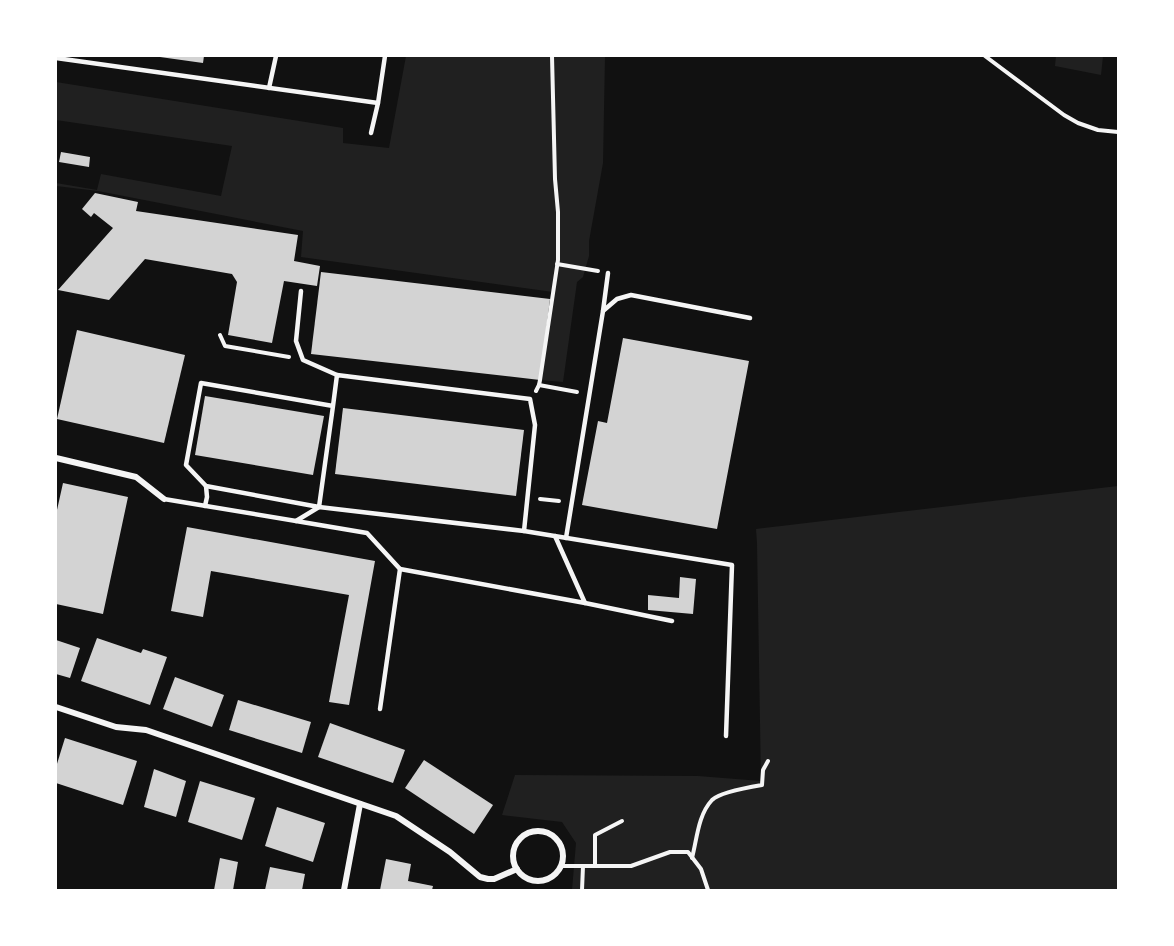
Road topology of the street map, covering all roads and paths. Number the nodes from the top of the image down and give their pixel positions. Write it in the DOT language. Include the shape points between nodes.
graph roads {
  1 [pos="276,56"];
  2 [pos="385,56"];
  3 [pos="552,56"];
  4 [pos="985,56"];
  5 [pos="56,58"];
  6 [pos="269,88"];
  7 [pos="378,103"];
  8 [pos="1119,132"];
  9 [pos="371,133"];
  10 [pos="557,264"];
  11 [pos="608,273"];
  12 [pos="301,291"];
  13 [pos="603,311"];
  14 [pos="750,318"];
  15 [pos="220,335"];
  16 [pos="291,358"];
  17 [pos="337,375"];
  18 [pos="590,395"];
  19 [pos="333,406"];
  20 [pos="56,458"];
  21 [pos="206,486"];
  22 [pos="527,497"];
  23 [pos="165,499"];
  24 [pos="572,503"];
  25 [pos="205,506"];
  26 [pos="319,507"];
  27 [pos="296,521"];
  28 [pos="524,531"];
  29 [pos="555,536"];
  30 [pos="566,538"];
  31 [pos="400,569"];
  32 [pos="585,603"];
  33 [pos="672,621"];
  34 [pos="56,707"];
  35 [pos="380,709"];
  36 [pos="726,736"];
  37 [pos="768,761"];
  38 [pos="360,804"];
  39 [pos="622,821"];
  40 [pos="693,858"];
  41 [pos="561,866"];
  42 [pos="583,866"];
  43 [pos="595,866"];
  44 [pos="517,869"];
  45 [pos="344,891"];
  46 [pos="582,891"];
  47 [pos="708,891"];
  1 -- 6 [label="lane"];
  2 -- 7 [label="lane"];
  3 -- 10 [label="path"];
  4 -- 8 [label="path" via="1078,123"];
  5 -- 6 [label="lane"];
  6 -- 7 [label="lane"];
  7 -- 9 [label="lane"];
  10 -- 11 [label="path"];
  10 -- 18 [label="path" via="539,385"];
  11 -- 13 [label="lane"];
  12 -- 17 [label="lane" via="296,341 303,360"];
  13 -- 14 [label="lane" via="631,294"];
  13 -- 18 [label="lane"];
  15 -- 16 [label="path" via="225,346"];
  17 -- 19 [label="lane"];
  17 -- 22 [label="lane" via="530,399 535,425"];
  18 -- 24 [label="lane"];
  19 -- 21 [label="lane" via="201,383 186,465"];
  19 -- 26 [label="lane"];
  20 -- 23 [label="street" via="136,477"];
  21 -- 25 [label="lane"];
  21 -- 26 [label="lane"];
  22 -- 24 [label="path"];
  22 -- 28 [label="lane"];
  23 -- 25 [label="lane"];
  24 -- 30 [label="lane"];
  25 -- 27 [label="lane"];
  26 -- 27 [label="lane"];
  26 -- 28 [label="lane"];
  27 -- 31 [label="lane" via="367,533"];
  28 -- 29 [label="lane"];
  29 -- 30 [label="lane"];
  29 -- 32 [label="lane"];
  30 -- 36 [label="lane" via="732,565"];
  31 -- 32 [label="lane"];
  31 -- 35 [label="lane"];
  32 -- 33 [label="lane"];
  34 -- 38 [label="street" via="116,727 146,730"];
  37 -- 40 [label="path" via="762,785 714,798 703,813"];
  38 -- 44 [label="street" via="396,816 480,877 494,879"];
  38 -- 45 [label="street"];
  39 -- 43 [label="path" via="595,835"];
  40 -- 43 [label="path" via="688,852 670,852 631,866"];
  40 -- 47 [label="path"];
  41 -- 42 [label="path"];
  41 -- 44 [label="street" via="551,877 537,881"];
  41 -- 44 [label="street" via="563,857 558,841 536,831 516,845 513,853"];
  42 -- 43 [label="path"];
  42 -- 46 [label="path"];
}
